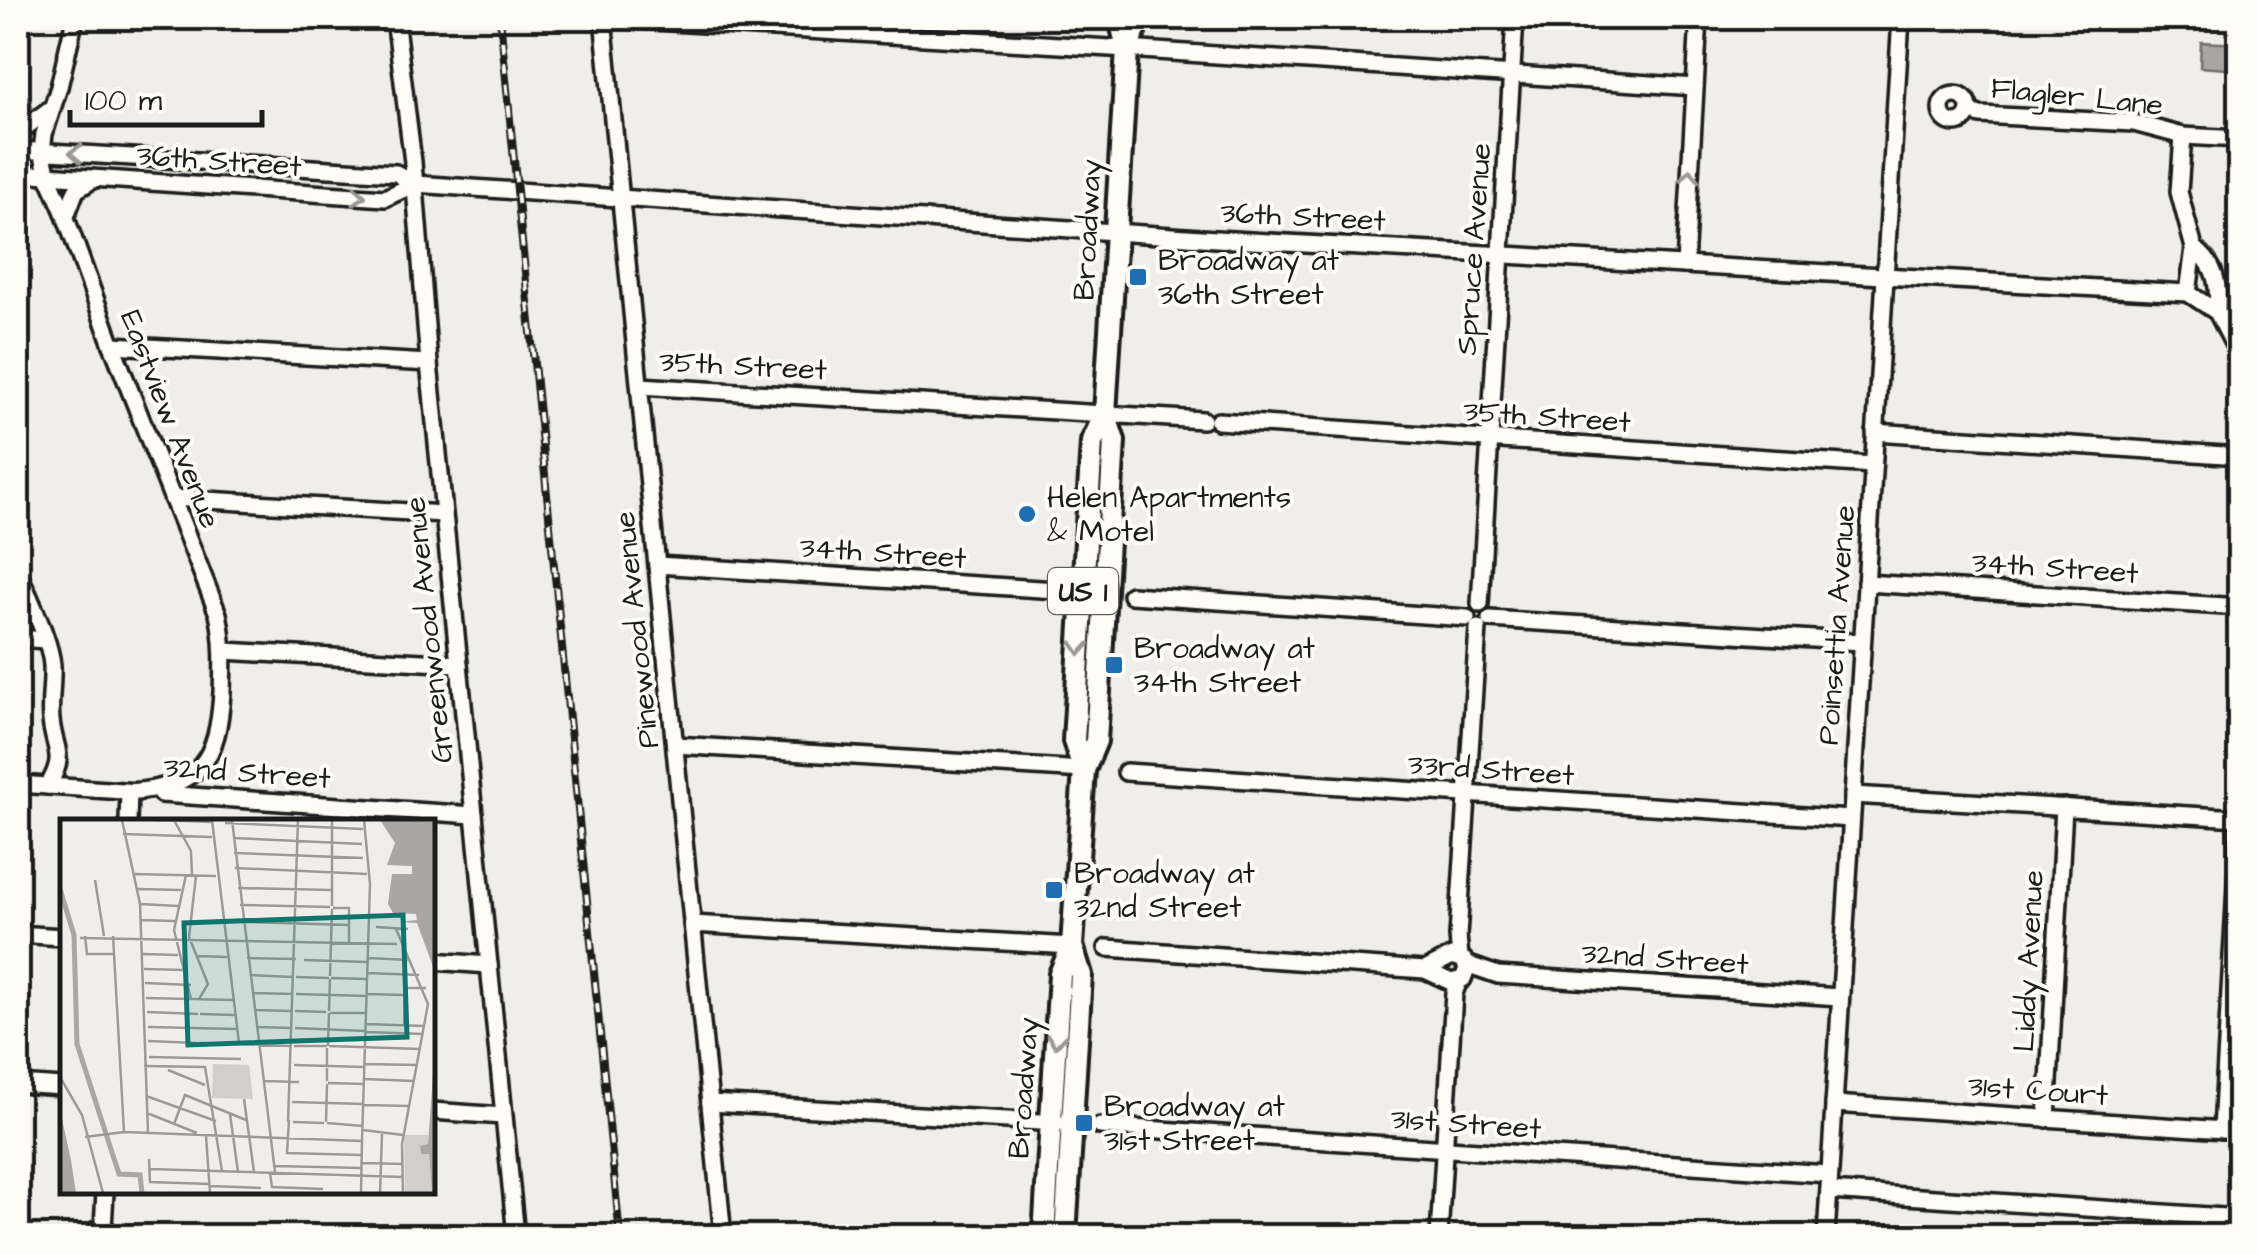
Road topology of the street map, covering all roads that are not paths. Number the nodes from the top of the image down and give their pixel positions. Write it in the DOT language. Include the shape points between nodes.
graph roads {
  1 [pos="75,18"];
  2 [pos="395,18"];
  3 [pos="603,18"];
  4 [pos="1120,18"];
  5 [pos="1140,18"];
  6 [pos="1515,18"];
  7 [pos="1699,18"];
  8 [pos="1901,18"];
  9 [pos="1127,49"];
  10 [pos="1511,75"];
  11 [pos="1695,87"];
  12 [pos="53,106"];
  13 [pos="1969,112"];
  14 [pos="18,133"];
  15 [pos="2184,136"];
  16 [pos="2240,140"];
  17 [pos="18,150"];
  18 [pos="42,151"];
  19 [pos="18,173"];
  20 [pos="48,176"];
  21 [pos="94,179"];
  22 [pos="415,184"];
  23 [pos="622,199"];
  24 [pos="66,216"];
  25 [pos="1117,232"];
  26 [pos="2194,248"];
  27 [pos="1500,254"];
  28 [pos="1685,265"];
  29 [pos="1885,277"];
  30 [pos="2188,293"];
  31 [pos="2217,312"];
  32 [pos="112,345"];
  33 [pos="2240,357"];
  34 [pos="429,363"];
  35 [pos="640,386"];
  36 [pos="1106,414"];
  37 [pos="1875,432"];
  38 [pos="1489,440"];
  39 [pos="2240,456"];
  40 [pos="1874,465"];
  41 [pos="172,498"];
  42 [pos="444,514"];
  43 [pos="657,566"];
  44 [pos="18,570"];
  45 [pos="1866,583"];
  46 [pos="1094,592"];
  47 [pos="1131,595"];
  48 [pos="2240,607"];
  49 [pos="1479,622"];
  50 [pos="18,638"];
  51 [pos="45,640"];
  52 [pos="1862,642"];
  53 [pos="224,651"];
  54 [pos="459,664"];
  55 [pos="675,745"];
  56 [pos="1084,770"];
  57 [pos="1126,772"];
  58 [pos="18,784"];
  59 [pos="48,786"];
  60 [pos="130,792"];
  61 [pos="1467,795"];
  62 [pos="1853,795"];
  63 [pos="2064,807"];
  64 [pos="474,814"];
  65 [pos="2239,818"];
  66 [pos="128,819"];
  67 [pos="1852,820"];
  68 [pos="2237,903"];
  69 [pos="692,924"];
  70 [pos="18,934"];
  71 [pos="60,937"];
  72 [pos="1072,946"];
  73 [pos="1107,948"];
  74 [pos="435,961"];
  75 [pos="488,965"];
  76 [pos="1455,972"];
  77 [pos="1840,997"];
  78 [pos="2233,1049"];
  79 [pos="18,1084"];
  80 [pos="60,1087"];
  81 [pos="710,1103"];
  82 [pos="1834,1104"];
  83 [pos="435,1111"];
  84 [pos="504,1116"];
  85 [pos="2047,1118"];
  86 [pos="1050,1123"];
  87 [pos="1072,1124"];
  88 [pos="1100,1126"];
  89 [pos="2222,1130"];
  90 [pos="2240,1131"];
  91 [pos="1445,1150"];
  92 [pos="1829,1182"];
  93 [pos="105,1194"];
  94 [pos="2240,1218"];
  95 [pos="102,1234"];
  96 [pos="516,1236"];
  97 [pos="724,1236"];
  98 [pos="1044,1236"];
  99 [pos="1065,1236"];
  100 [pos="1440,1236"];
  101 [pos="1826,1236"];
  1 -- 12 [label="street, Eastview Avenue"];
  2 -- 22 [label="street, Greenwood Avenue"];
  3 -- 9 [label="street"];
  3 -- 23 [label="street, Pinewood Avenue"];
  4 -- 9 [label="main road, Broadway / US 1"];
  5 -- 9 [label="main road, Broadway / US 1"];
  6 -- 10 [label="street, Spruce Avenue"];
  7 -- 11 [label="street"];
  8 -- 29 [label="street, Poinsettia Avenue"];
  9 -- 10 [label="street"];
  9 -- 25 [label="main road, Broadway / US 1"];
  10 -- 11 [label="street"];
  10 -- 27 [label="street, Spruce Avenue"];
  28 -- 11 [label="street, one-way"];
  12 -- 14 [label="street"];
  12 -- 18 [label="street, Eastview Avenue"];
  13 -- 15 [label="street, Flagler Lane" via="2134,123"];
  15 -- 16 [label="street, Flagler Lane"];
  15 -- 26 [label="street" via="2180,192"];
  17 -- 18 [label="street, 36th Street"];
  18 -- 20 [label="street, Eastview Avenue"];
  22 -- 18 [label="street, 36th Street, one-way" via="396,173"];
  19 -- 20 [label="street, 36th Street"];
  20 -- 21 [label="street, 36th Street"];
  20 -- 24 [label="street, Eastview Avenue"];
  21 -- 22 [label="street, 36th Street, one-way" via="385,198"];
  21 -- 24 [label="street" via="76,190"];
  22 -- 23 [label="street, 36th Street"];
  22 -- 34 [label="street, Greenwood Avenue"];
  23 -- 25 [label="street, 36th Street"];
  23 -- 35 [label="street, Pinewood Avenue"];
  24 -- 32 [label="street, Eastview Avenue"];
  25 -- 27 [label="street, 36th Street"];
  25 -- 36 [label="main road, Broadway / US 1"];
  26 -- 30 [label="street"];
  26 -- 31 [label="street" via="2214,270"];
  27 -- 28 [label="street, 36th Street"];
  27 -- 38 [label="street, Spruce Avenue"];
  28 -- 29 [label="street, 36th Street"];
  29 -- 30 [label="street, 36th Street"];
  29 -- 37 [label="street, Poinsettia Avenue"];
  30 -- 31 [label="street"];
  31 -- 33 [label="street"];
  32 -- 34 [label="street"];
  32 -- 41 [label="street, Eastview Avenue"];
  34 -- 42 [label="street, Greenwood Avenue"];
  35 -- 36 [label="street, 35th Street"];
  35 -- 43 [label="street, Pinewood Avenue"];
  36 -- 38 [label="street, 35th Street"];
  36 -- 46 [label="main road, Broadway / US 1" via="1114,442"];
  37 -- 39 [label="street"];
  37 -- 40 [label="street, Poinsettia Avenue"];
  38 -- 40 [label="street, 35th Street"];
  38 -- 49 [label="street, Spruce Avenue" via="1480,604 1488,610"];
  40 -- 45 [label="street, Poinsettia Avenue"];
  41 -- 42 [label="street"];
  41 -- 53 [label="street, Eastview Avenue" via="218,614"];
  42 -- 54 [label="street, Greenwood Avenue"];
  43 -- 46 [label="street, 34th Street"];
  43 -- 55 [label="street, Pinewood Avenue"];
  44 -- 51 [label="street"];
  45 -- 48 [label="street, 34th Street"];
  45 -- 52 [label="street, Poinsettia Avenue"];
  46 -- 56 [label="main road, Broadway / US 1" via="1096,741"];
  47 -- 49 [label="street"];
  49 -- 52 [label="street"];
  49 -- 61 [label="street"];
  50 -- 51 [label="street"];
  51 -- 59 [label="street" via="60,759"];
  52 -- 62 [label="street, Poinsettia Avenue"];
  53 -- 54 [label="street"];
  53 -- 60 [label="street, Eastview Avenue" via="218,730 206,757 177,784"];
  54 -- 64 [label="street, Greenwood Avenue"];
  55 -- 56 [label="street"];
  55 -- 69 [label="street, Pinewood Avenue"];
  56 -- 72 [label="main road, Broadway / US 1"];
  57 -- 61 [label="street, 33rd Street"];
  58 -- 59 [label="street, 32nd Street"];
  59 -- 60 [label="street, 32nd Street"];
  60 -- 64 [label="street, 32nd Street"];
  60 -- 66 [label="street"];
  61 -- 67 [label="street, 33rd Street"];
  61 -- 76 [label="street"];
  62 -- 63 [label="street"];
  62 -- 67 [label="street, Poinsettia Avenue"];
  63 -- 65 [label="street"];
  63 -- 85 [label="street, Liddy Avenue"];
  64 -- 75 [label="street, Greenwood Avenue"];
  65 -- 68 [label="street"];
  67 -- 77 [label="street, Poinsettia Avenue"];
  68 -- 78 [label="street"];
  69 -- 72 [label="street"];
  69 -- 81 [label="street, Pinewood Avenue"];
  70 -- 71 [label="street"];
  72 -- 86 [label="main road, Broadway / US 1, one-way" via="1060,974"];
  72 -- 87 [label="main road, Broadway / US 1" via="1081,975"];
  73 -- 76 [label="street, 32nd Street"];
  74 -- 75 [label="street"];
  75 -- 84 [label="street, Greenwood Avenue"];
  76 -- 77 [label="street, 32nd Street"];
  76 -- 91 [label="street"];
  77 -- 82 [label="street, Poinsettia Avenue"];
  78 -- 89 [label="street"];
  79 -- 80 [label="street"];
  81 -- 86 [label="street"];
  81 -- 97 [label="street, Pinewood Avenue"];
  82 -- 85 [label="street, 31st Court"];
  82 -- 92 [label="street, Poinsettia Avenue"];
  83 -- 84 [label="street"];
  84 -- 96 [label="street, Greenwood Avenue"];
  85 -- 89 [label="street, 31st Court"];
  86 -- 87 [label="street"];
  86 -- 98 [label="main road, Broadway / US 1"];
  87 -- 99 [label="main road, Broadway / US 1"];
  88 -- 91 [label="street, 31st Street"];
  89 -- 90 [label="street, 31st Court"];
  91 -- 92 [label="street, 31st Street"];
  91 -- 100 [label="street"];
  92 -- 94 [label="street, 31st Street"];
  92 -- 101 [label="street, Poinsettia Avenue"];
  93 -- 95 [label="street"];
}
